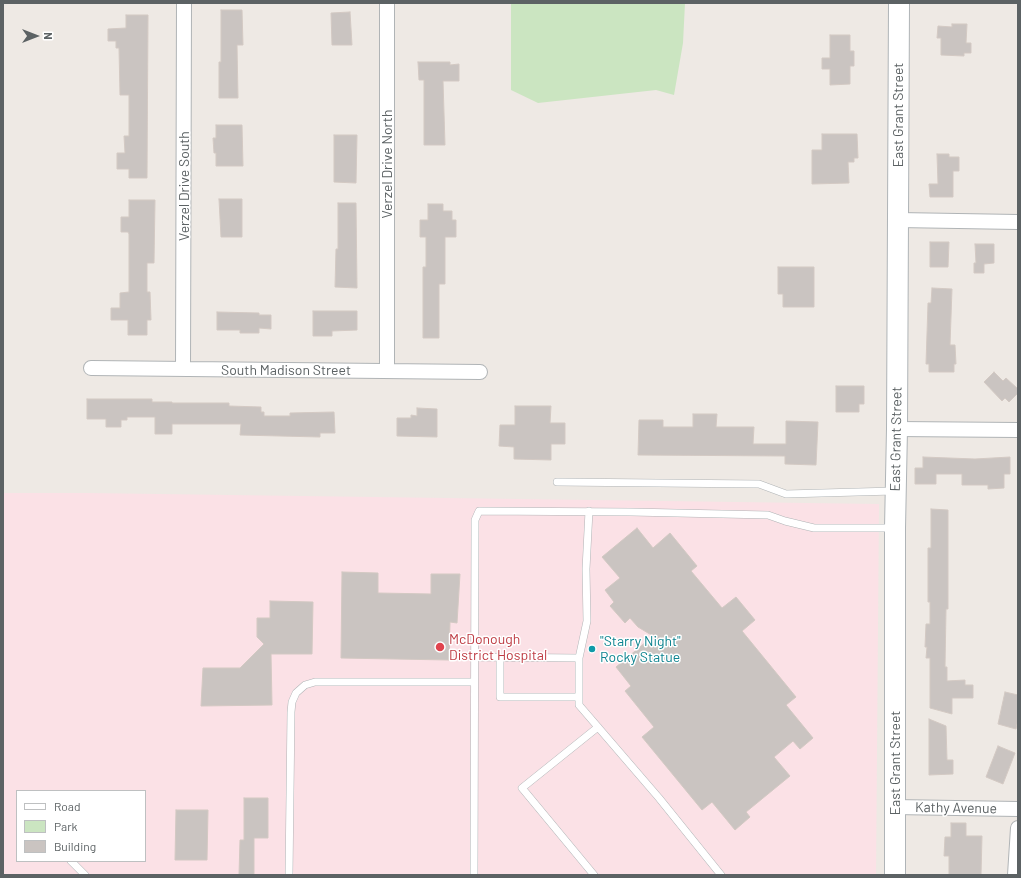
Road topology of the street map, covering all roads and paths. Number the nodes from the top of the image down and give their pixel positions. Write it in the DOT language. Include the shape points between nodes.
graph roads {
  1 [pos="184,3"];
  2 [pos="387,3"];
  3 [pos="899,3"];
  4 [pos="898,220"];
  5 [pos="1018,222"];
  6 [pos="91,368"];
  7 [pos="183,369"];
  8 [pos="387,370"];
  9 [pos="480,372"];
  10 [pos="897,429"];
  11 [pos="1018,430"];
  12 [pos="557,482"];
  13 [pos="896,491"];
  14 [pos="589,511"];
  15 [pos="895,528"];
  16 [pos="474,657"];
  17 [pos="500,657"];
  18 [pos="579,658"];
  19 [pos="474,682"];
  20 [pos="579,697"];
  21 [pos="598,727"];
  22 [pos="894,807"];
  23 [pos="1018,809"];
  24 [pos="1018,828"];
  25 [pos="71,862"];
  26 [pos="84,875"];
  27 [pos="289,875"];
  28 [pos="474,875"];
  29 [pos="594,875"];
  30 [pos="721,875"];
  31 [pos="895,875"];
  32 [pos="1015,875"];
  1 -- 7 [label="street, Verzel Drive South"];
  2 -- 8 [label="street, Verzel Drive North"];
  3 -- 4 [label="main road, East Grant Street"];
  4 -- 5 [label="street"];
  4 -- 10 [label="main road, East Grant Street"];
  6 -- 7 [label="street, South Madison Street"];
  7 -- 8 [label="street, South Madison Street"];
  8 -- 9 [label="street, South Madison Street"];
  10 -- 11 [label="street"];
  10 -- 13 [label="main road, East Grant Street"];
  12 -- 13 [label="lane" via="759,484 786,494"];
  13 -- 15 [label="main road, East Grant Street"];
  14 -- 15 [label="lane" via="768,515 814,528"];
  14 -- 16 [label="lane" via="479,511 474,531"];
  14 -- 18 [label="lane" via="587,621"];
  15 -- 22 [label="main road, East Grant Street"];
  16 -- 17 [label="lane"];
  16 -- 19 [label="lane"];
  17 -- 18 [label="lane"];
  17 -- 20 [label="lane" via="500,697"];
  18 -- 20 [label="lane"];
  19 -- 27 [label="lane" via="315,682 305,685 296,692 291,712"];
  19 -- 28 [label="lane"];
  20 -- 21 [label="lane" via="579,705"];
  21 -- 29 [label="lane" via="522,788"];
  21 -- 30 [label="lane"];
  22 -- 23 [label="street, Kathy Avenue"];
  22 -- 31 [label="main road, East Grant Street"];
  24 -- 32 [label="street"];
  25 -- 26 [label="lane"];
}
